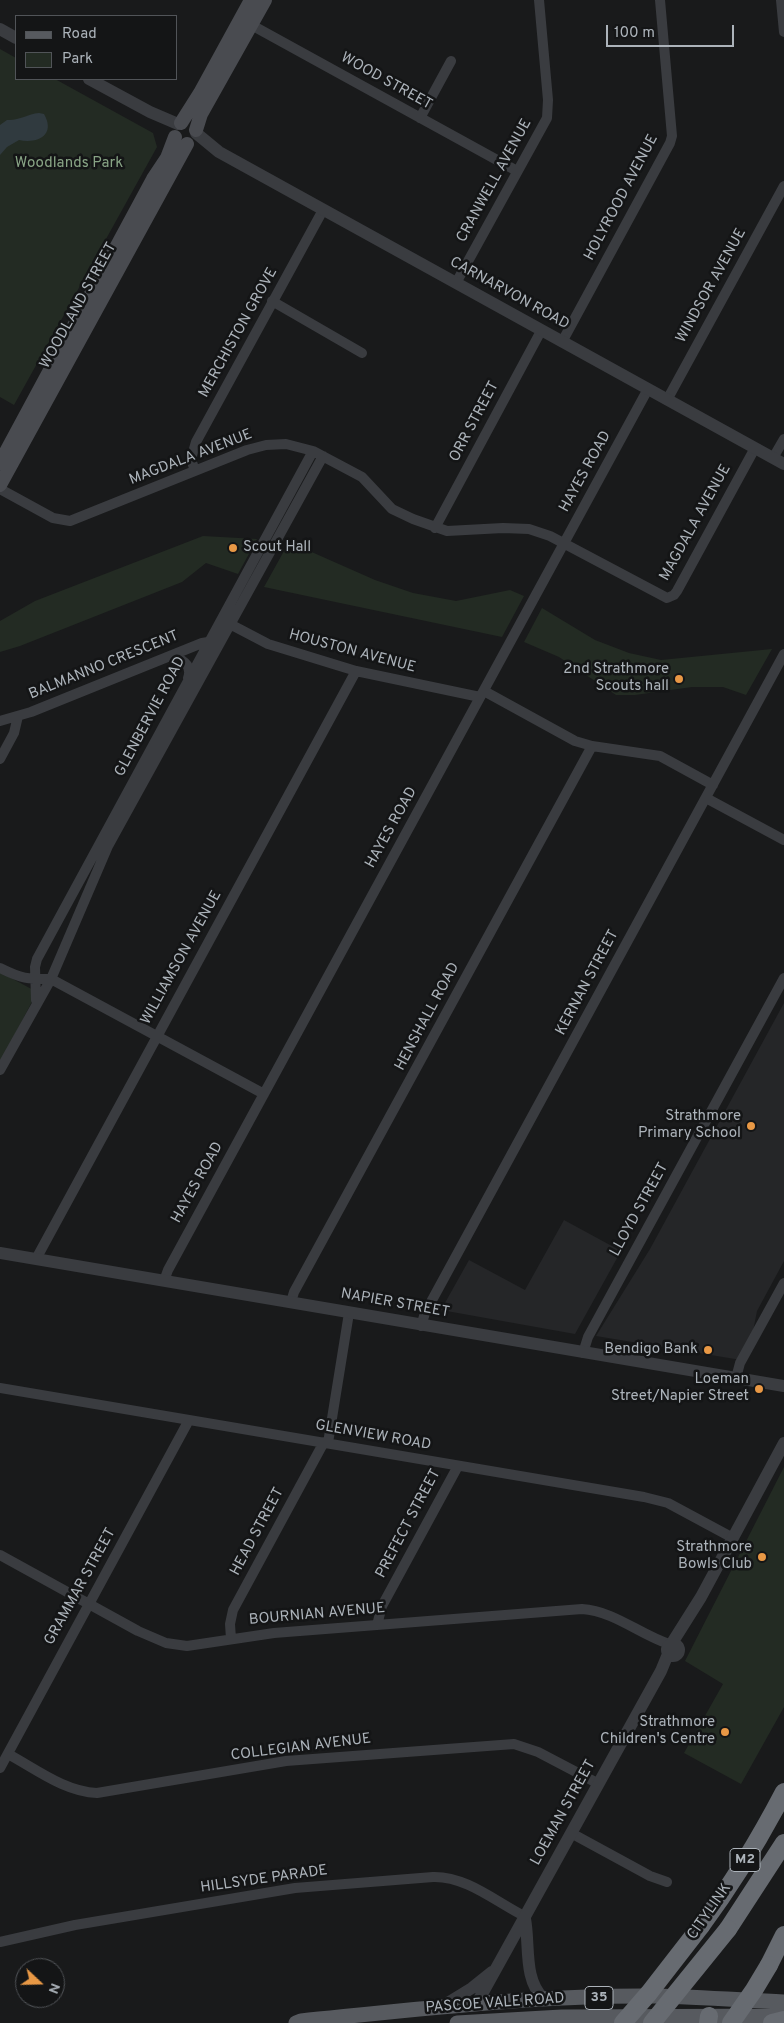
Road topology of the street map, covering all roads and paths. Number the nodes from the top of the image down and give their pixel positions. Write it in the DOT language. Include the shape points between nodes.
graph roads {
  1 [pos="251,0"];
  2 [pos="265,0"];
  3 [pos="539,0"];
  4 [pos="660,0"];
  5 [pos="781,0"];
  6 [pos="246,22"];
  7 [pos="0,29"];
  8 [pos="784,32"];
  9 [pos="15,37"];
  10 [pos="451,61"];
  11 [pos="92,80"];
  12 [pos="420,118"];
  13 [pos="177,129"];
  14 [pos="193,138"];
  15 [pos="517,171"];
  16 [pos="784,186"];
  17 [pos="323,210"];
  18 [pos="124,245"];
  19 [pos="456,283"];
  20 [pos="272,301"];
  21 [pos="542,330"];
  22 [pos="562,342"];
  23 [pos="362,353"];
  24 [pos="648,390"];
  25 [pos="667,400"];
  26 [pos="784,439"];
  27 [pos="755,448"];
  28 [pos="313,451"];
  29 [pos="323,456"];
  30 [pos="778,461"];
  31 [pos="0,462"];
  32 [pos="195,471"];
  33 [pos="0,485"];
  34 [pos="0,489"];
  35 [pos="277,528"];
  36 [pos="435,528"];
  37 [pos="564,543"];
  38 [pos="221,619"];
  39 [pos="230,624"];
  40 [pos="213,645"];
  41 [pos="784,654"];
  42 [pos="169,657"];
  43 [pos="356,672"];
  44 [pos="187,682"];
  45 [pos="482,694"];
  46 [pos="18,716"];
  47 [pos="3,720"];
  48 [pos="9,743"];
  49 [pos="592,746"];
  50 [pos="0,759"];
  51 [pos="713,785"];
  52 [pos="706,798"];
  53 [pos="784,840"];
  54 [pos="0,968"];
  55 [pos="784,978"];
  56 [pos="36,979"];
  57 [pos="51,979"];
  58 [pos="36,1004"];
  59 [pos="157,1036"];
  60 [pos="0,1070"];
  61 [pos="264,1094"];
  62 [pos="0,1253"];
  63 [pos="36,1259"];
  64 [pos="164,1281"];
  65 [pos="784,1283"];
  66 [pos="291,1302"];
  67 [pos="349,1313"];
  68 [pos="421,1326"];
  69 [pos="583,1353"];
  70 [pos="736,1378"];
  71 [pos="784,1386"];
  72 [pos="0,1388"];
  73 [pos="189,1420"];
  74 [pos="326,1443"];
  75 [pos="784,1443"];
  76 [pos="458,1466"];
  77 [pos="733,1538"];
  78 [pos="0,1555"];
  79 [pos="89,1604"];
  80 [pos="377,1625"];
  81 [pos="231,1639"];
  82 [pos="671,1649"];
  83 [pos="8,1754"];
  84 [pos="0,1768"];
  85 [pos="599,1784"];
  86 [pos="784,1792"];
  87 [pos="571,1833"];
  88 [pos="784,1843"];
  89 [pos="667,1882"];
  90 [pos="526,1918"];
  91 [pos="784,1935"];
  92 [pos="0,1942"];
  93 [pos="496,1969"];
  94 [pos="700,1998"];
  95 [pos="544,1999"];
  96 [pos="784,2002"];
  97 [pos="477,2004"];
  98 [pos="440,2007"];
  99 [pos="784,2016"];
  100 [pos="709,2020"];
  101 [pos="784,2020"];
  102 [pos="296,2023"];
  103 [pos="457,2023"];
  104 [pos="461,2023"];
  105 [pos="623,2023"];
  106 [pos="652,2023"];
  107 [pos="731,2023"];
  108 [pos="772,2023"];
  1 -- 6 [label="main road, WOODLAND STREET"];
  2 -- 6 [label="main road, WOODLAND STREET"];
  3 -- 15 [label="street, CRANWELL AVENUE" via="547,118"];
  4 -- 22 [label="street, HOLYROOD AVENUE" via="672,136 670,144"];
  5 -- 8 [label="street"];
  6 -- 12 [label="street, WOOD STREET"];
  6 -- 13 [label="main road, WOODLAND STREET"];
  6 -- 14 [label="main road, WOODLAND STREET" via="201,114"];
  7 -- 9 [label="street"];
  10 -- 12 [label="street"];
  11 -- 13 [label="street"];
  12 -- 15 [label="street, WOOD STREET"];
  13 -- 14 [label="main road" via="180,143"];
  13 -- 14 [label="main road" via="192,124"];
  13 -- 18 [label="main road, WOODLAND STREET"];
  14 -- 17 [label="street, CARNARVON ROAD"];
  14 -- 18 [label="main road, WOODLAND STREET"];
  15 -- 19 [label="street, CRANWELL AVENUE"];
  16 -- 25 [label="street, WINDSOR AVENUE"];
  17 -- 19 [label="street, CARNARVON ROAD"];
  17 -- 20 [label="street, MERCHISTON GROVE"];
  18 -- 31 [label="main road, WOODLAND STREET"];
  18 -- 33 [label="main road, WOODLAND STREET"];
  19 -- 21 [label="street, CARNARVON ROAD"];
  20 -- 23 [label="street"];
  20 -- 32 [label="street, MERCHISTON GROVE" via="192,451 191,464"];
  21 -- 22 [label="street, CARNARVON ROAD"];
  21 -- 36 [label="street, ORR STREET"];
  22 -- 24 [label="street, CARNARVON ROAD"];
  24 -- 25 [label="street, CARNARVON ROAD"];
  24 -- 37 [label="street, HAYES ROAD"];
  25 -- 27 [label="street, CARNARVON ROAD"];
  26 -- 30 [label="street"];
  27 -- 30 [label="street, CARNARVON ROAD"];
  27 -- 37 [label="street, MAGDALA AVENUE" via="670,598 662,597"];
  28 -- 29 [label="street, MAGDALA AVENUE"];
  28 -- 32 [label="street, MAGDALA AVENUE" via="286,444 266,445"];
  28 -- 35 [label="street, GLENBERVIE ROAD"];
  29 -- 35 [label="street, GLENBERVIE ROAD"];
  29 -- 36 [label="street, MAGDALA AVENUE" via="362,477 392,509"];
  32 -- 34 [label="street, MAGDALA AVENUE" via="70,521 53,518"];
  35 -- 38 [label="street, GLENBERVIE ROAD"];
  35 -- 39 [label="street, GLENBERVIE ROAD"];
  36 -- 37 [label="street, MAGDALA AVENUE" via="447,531 529,529"];
  37 -- 45 [label="street, HAYES ROAD"];
  38 -- 39 [label="street, HOUSTON AVENUE"];
  38 -- 40 [label="street, GLENBERVIE ROAD"];
  39 -- 40 [label="street, GLENBERVIE ROAD"];
  39 -- 43 [label="street, HOUSTON AVENUE" via="268,644"];
  40 -- 42 [label="street, BALMANNO CRESCENT"];
  40 -- 44 [label="street, GLENBERVIE ROAD"];
  40 -- 57 [label="street, GLENBERVIE ROAD" via="108,846"];
  41 -- 51 [label="street, KERNAN STREET"];
  42 -- 44 [label="street" via="179,658 188,665 190,674"];
  42 -- 46 [label="street, BALMANNO CRESCENT"];
  43 -- 45 [label="street, HOUSTON AVENUE"];
  43 -- 59 [label="street, WILLIAMSON AVENUE"];
  44 -- 56 [label="street, GLENBERVIE ROAD" via="37,959"];
  45 -- 49 [label="street, HOUSTON AVENUE" via="575,741"];
  45 -- 61 [label="street, HAYES ROAD"];
  46 -- 47 [label="street, BALMANNO CRESCENT"];
  46 -- 48 [label="street"];
  47 -- 48 [label="street"];
  48 -- 50 [label="street"];
  49 -- 51 [label="street, HOUSTON AVENUE" via="660,756"];
  49 -- 66 [label="street, HENSHALL ROAD"];
  51 -- 52 [label="street, KERNAN STREET"];
  52 -- 53 [label="street"];
  52 -- 68 [label="street, KERNAN STREET" via="425,1313"];
  54 -- 56 [label="street" via="20,978"];
  55 -- 69 [label="street, LLOYD STREET" via="592,1329"];
  56 -- 57 [label="street"];
  56 -- 58 [label="street, GLENBERVIE ROAD"];
  57 -- 58 [label="street, GLENBERVIE ROAD"];
  57 -- 59 [label="street"];
  58 -- 60 [label="street, GLENBERVIE ROAD"];
  59 -- 61 [label="street"];
  59 -- 63 [label="street, WILLIAMSON AVENUE"];
  61 -- 64 [label="street, HAYES ROAD"];
  62 -- 63 [label="street, NAPIER STREET"];
  63 -- 64 [label="street, NAPIER STREET"];
  64 -- 66 [label="street, NAPIER STREET"];
  65 -- 70 [label="street" via="740,1363"];
  66 -- 67 [label="street, NAPIER STREET"];
  67 -- 68 [label="street, NAPIER STREET"];
  67 -- 74 [label="street, HEAD STREET"];
  68 -- 69 [label="street, NAPIER STREET"];
  69 -- 70 [label="street, NAPIER STREET"];
  70 -- 71 [label="street, NAPIER STREET"];
  72 -- 73 [label="street, GLENVIEW ROAD"];
  73 -- 74 [label="street, GLENVIEW ROAD"];
  73 -- 79 [label="street, GRAMMAR STREET"];
  74 -- 76 [label="street, GLENVIEW ROAD"];
  74 -- 81 [label="street, HEAD STREET" via="233,1610"];
  75 -- 77 [label="street, LOEMAN STREET"];
  76 -- 77 [label="street, GLENVIEW ROAD" via="659,1500"];
  76 -- 80 [label="street, PREFECT STREET" via="382,1606"];
  77 -- 82 [label="street, LOEMAN STREET"];
  78 -- 79 [label="street, BOURNIAN AVENUE"];
  79 -- 81 [label="street, BOURNIAN AVENUE" via="166,1643 187,1646"];
  79 -- 83 [label="street, GRAMMAR STREET"];
  80 -- 81 [label="street, BOURNIAN AVENUE"];
  80 -- 82 [label="street, BOURNIAN AVENUE" via="582,1609 607,1614"];
  82 -- 85 [label="street, LOEMAN STREET"];
  83 -- 84 [label="street, GRAMMAR STREET"];
  83 -- 85 [label="street, COLLEGIAN AVENUE" via="66,1786 97,1793 286,1761 514,1744 538,1752"];
  85 -- 87 [label="street, LOEMAN STREET"];
  86 -- 105 [label="highway, CITYLINK / M2, bridge" via="715,1907 650,1993"];
  87 -- 89 [label="street"];
  87 -- 90 [label="street, LOEMAN STREET"];
  88 -- 106 [label="highway, CITYLINK / M2, bridge" via="728,1929"];
  90 -- 92 [label="street, HILLSYDE PARADE" via="465,1883 433,1877 295,1888 75,1925"];
  90 -- 93 [label="street, LOEMAN STREET"];
  90 -- 95 [label="street" via="534,1985"];
  91 -- 107 [label="highway, bridge" via="754,1990"];
  93 -- 97 [label="street, LOEMAN STREET"];
  93 -- 98 [label="street"];
  94 -- 95 [label="main road, PASCOE VALE ROAD / 35"];
  94 -- 96 [label="main road, PASCOE VALE ROAD / 35"];
  94 -- 100 [label="main road"];
  95 -- 97 [label="main road, PASCOE VALE ROAD / 35"];
  97 -- 98 [label="main road, PASCOE VALE ROAD / 35"];
  97 -- 104 [label="main road"];
  98 -- 102 [label="main road, PASCOE VALE ROAD / 35"];
  99 -- 100 [label="main road, PASCOE VALE ROAD / 35"];
  100 -- 104 [label="main road, PASCOE VALE ROAD / 35" via="562,2017"];
  101 -- 108 [label="highway"];
  103 -- 104 [label="main road, PASCOE VALE ROAD / 35"];
}
